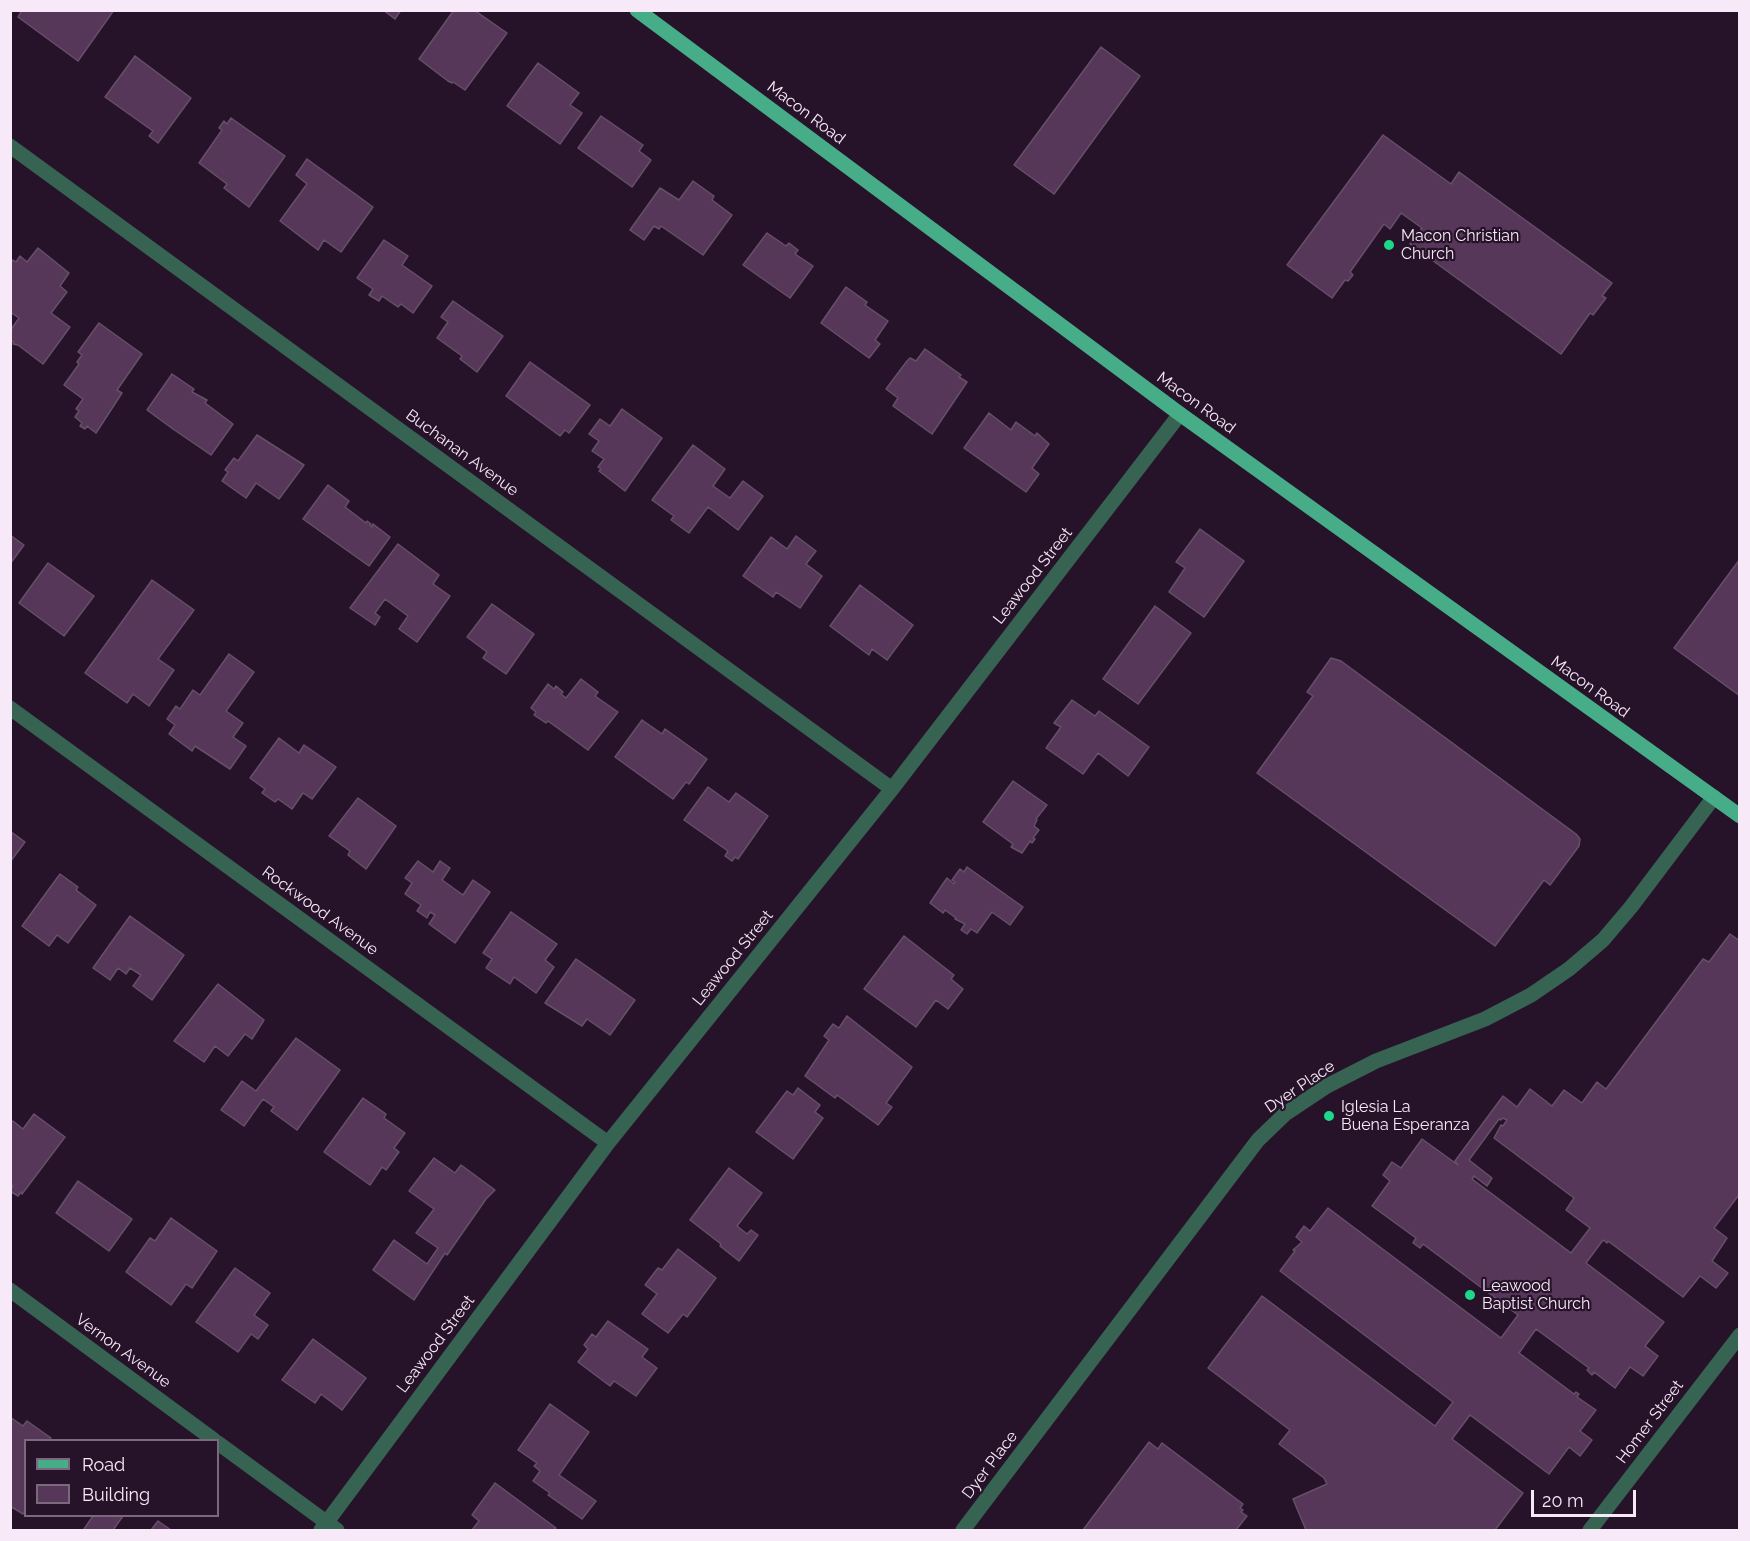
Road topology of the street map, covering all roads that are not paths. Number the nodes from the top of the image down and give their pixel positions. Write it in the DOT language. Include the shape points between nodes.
graph roads {
  1 [pos="637,10"];
  2 [pos="10,146"];
  3 [pos="1180,414"];
  4 [pos="10,708"];
  5 [pos="892,789"];
  6 [pos="1714,797"];
  7 [pos="1740,816"];
  8 [pos="608,1143"];
  9 [pos="10,1290"];
  10 [pos="1740,1335"];
  11 [pos="212,1439"];
  12 [pos="219,1444"];
  13 [pos="328,1528"];
  14 [pos="963,1530"];
  15 [pos="1590,1530"];
  1 -- 3 [label="main road, Macon Road"];
  2 -- 5 [label="street, Buchanan Avenue"];
  3 -- 5 [label="street, Leawood Street"];
  3 -- 6 [label="main road, Macon Road"];
  4 -- 8 [label="street, Rockwood Avenue"];
  5 -- 8 [label="street, Leawood Street"];
  6 -- 7 [label="main road, Macon Road"];
  6 -- 14 [label="street, Dyer Place" via="1631,907 1603,940 1569,969 1485,1019 1376,1061 1327,1086 1285,1114 1258,1140"];
  8 -- 13 [label="street, Leawood Street"];
  9 -- 11 [label="street, Vernon Avenue"];
  10 -- 15 [label="street, Homer Street"];
  12 -- 13 [label="street, Vernon Avenue"];
}
